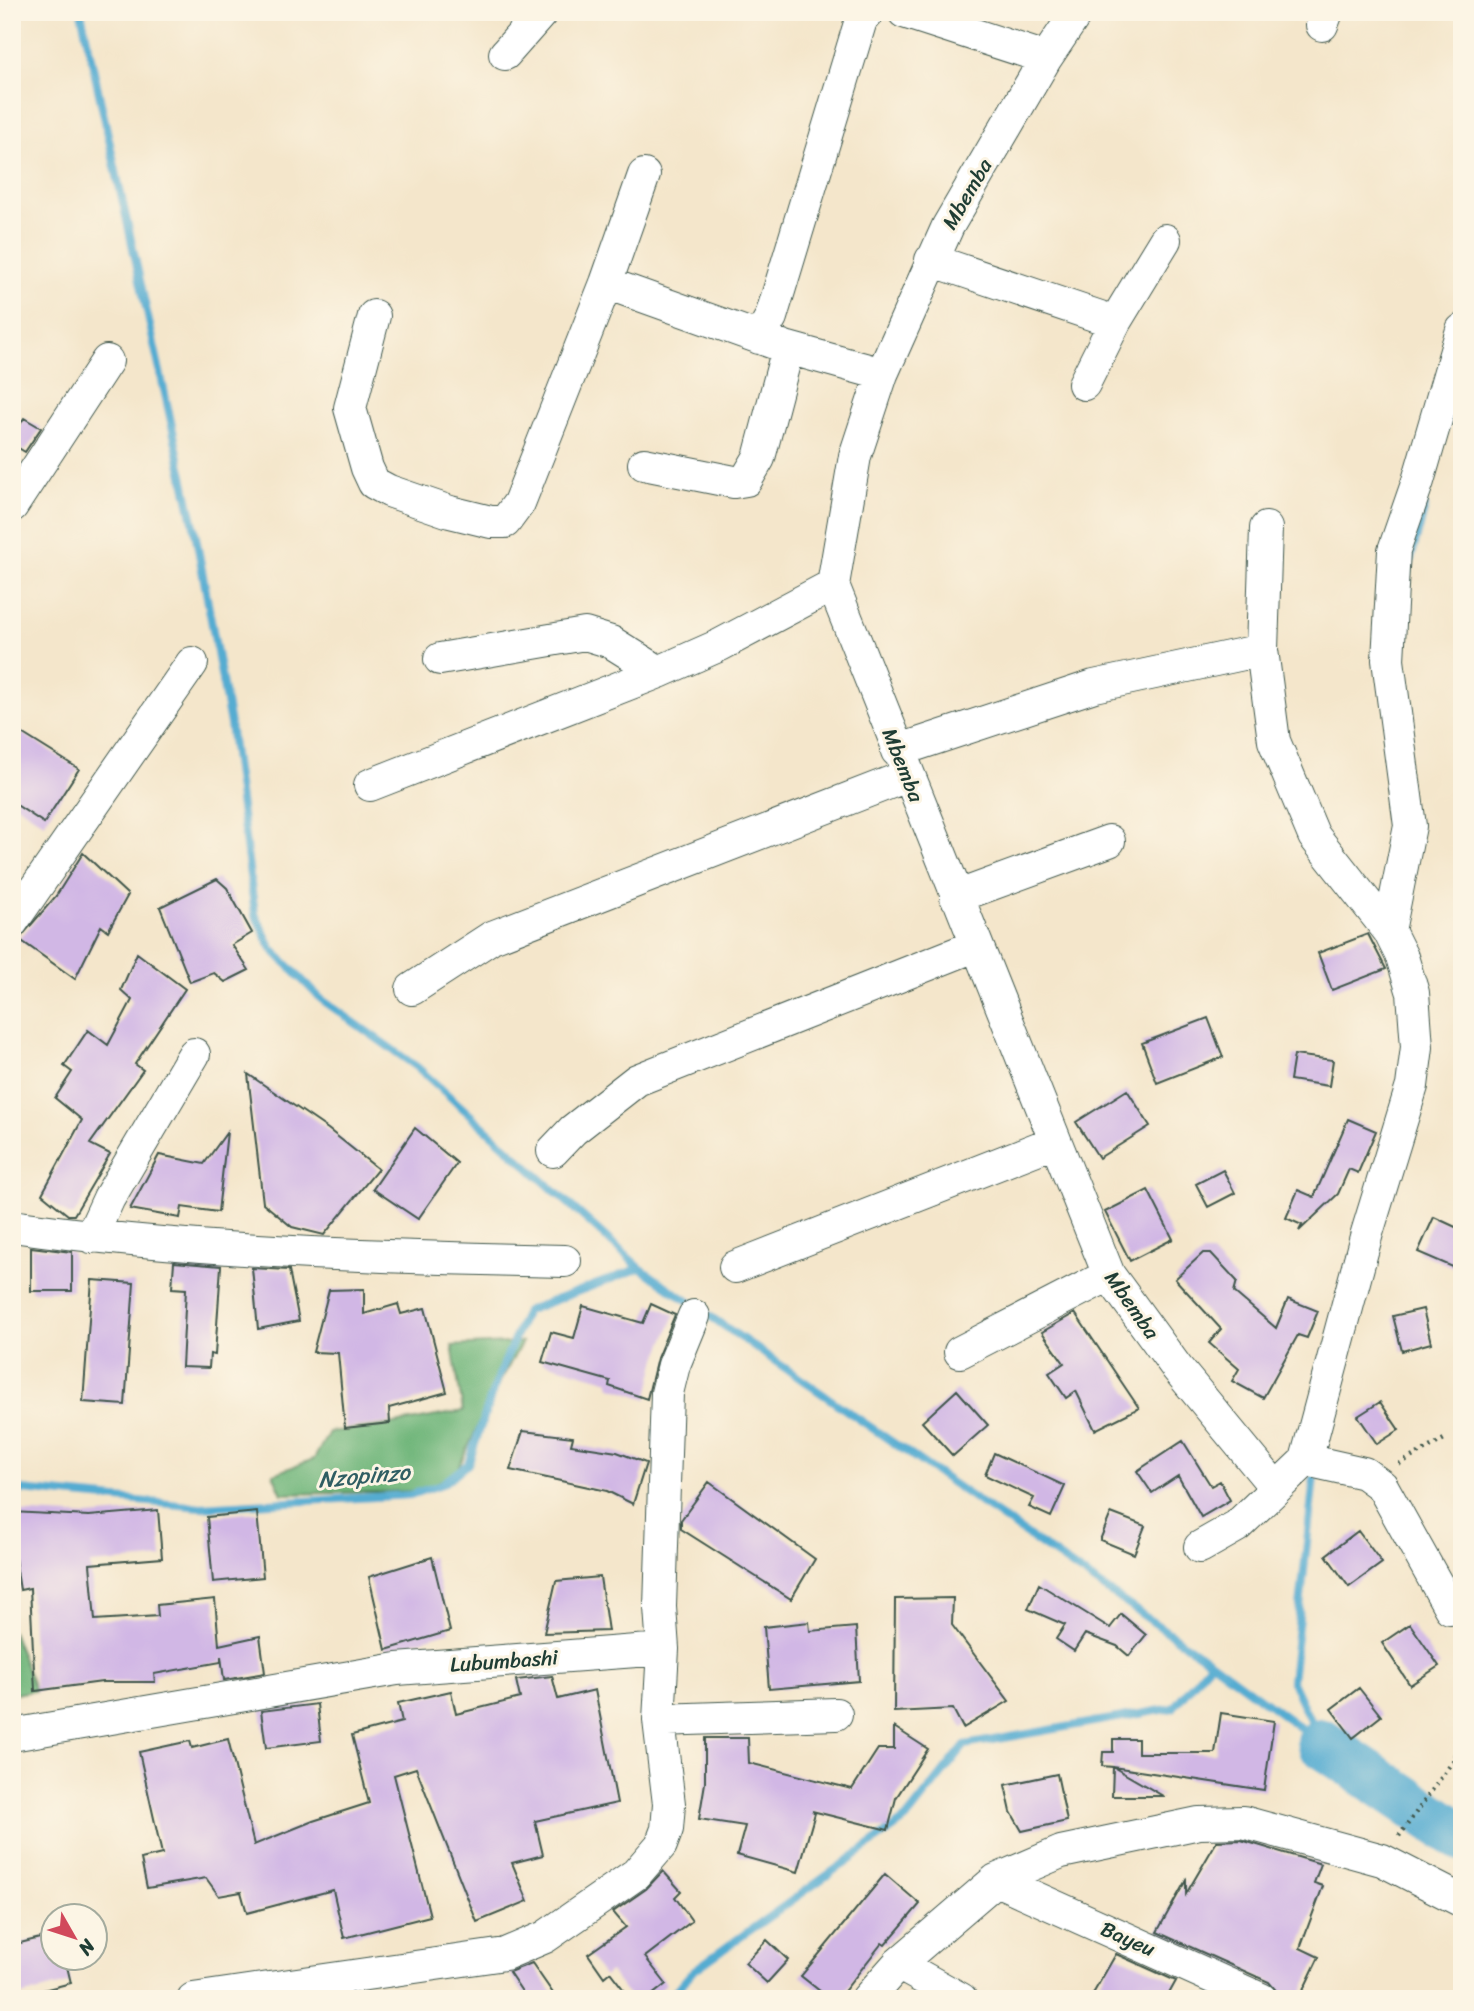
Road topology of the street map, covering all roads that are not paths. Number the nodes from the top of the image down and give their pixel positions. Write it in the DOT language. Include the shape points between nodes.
graph roads {
  1 [pos="542,12"];
  2 [pos="868,12"];
  3 [pos="904,12"];
  4 [pos="1077,12"];
  5 [pos="505,54"];
  6 [pos="1046,58"];
  7 [pos="644,175"];
  8 [pos="1164,240"];
  9 [pos="931,260"];
  10 [pos="606,283"];
  11 [pos="374,316"];
  12 [pos="1115,321"];
  13 [pos="1462,330"];
  14 [pos="773,343"];
  15 [pos="107,361"];
  16 [pos="882,374"];
  17 [pos="1084,384"];
  18 [pos="644,464"];
  19 [pos="12,506"];
  20 [pos="1266,528"];
  21 [pos="833,585"];
  22 [pos="1262,650"];
  23 [pos="440,660"];
  24 [pos="192,663"];
  25 [pos="659,672"];
  26 [pos="902,763"];
  27 [pos="370,785"];
  28 [pos="1109,841"];
  29 [pos="956,897"];
  30 [pos="12,922"];
  31 [pos="1389,931"];
  32 [pos="975,946"];
  33 [pos="412,989"];
  34 [pos="194,1054"];
  35 [pos="1054,1142"];
  36 [pos="552,1151"];
  37 [pos="12,1226"];
  38 [pos="91,1237"];
  39 [pos="565,1261"];
  40 [pos="735,1267"];
  41 [pos="1109,1275"];
  42 [pos="694,1316"];
  43 [pos="960,1352"];
  44 [pos="1306,1460"];
  45 [pos="1276,1488"];
  46 [pos="1200,1547"];
  47 [pos="1450,1608"];
  48 [pos="663,1649"];
  49 [pos="836,1714"];
  50 [pos="659,1720"];
  51 [pos="12,1735"];
  52 [pos="996,1880"];
  53 [pos="1462,1901"];
  54 [pos="898,1964"];
  55 [pos="193,1999"];
  56 [pos="867,1999"];
  57 [pos="961,1999"];
  58 [pos="1261,1999"];
  1 -- 5 [label="street"];
  2 -- 14 [label="street" via="861,20 771,317"];
  3 -- 6 [label="street"];
  4 -- 6 [label="street, Mbemba"];
  6 -- 9 [label="street, Mbemba"];
  7 -- 10 [label="street"];
  8 -- 12 [label="street"];
  9 -- 12 [label="street"];
  9 -- 16 [label="street, Mbemba"];
  10 -- 11 [label="street" via="519,503 505,522 450,512 374,482 350,408"];
  10 -- 14 [label="street"];
  12 -- 17 [label="street"];
  13 -- 31 [label="street" via="1394,550 1388,660 1410,826"];
  14 -- 16 [label="street"];
  14 -- 18 [label="street" via="759,458 746,480 734,482"];
  15 -- 19 [label="street"];
  16 -- 21 [label="street, Mbemba" via="855,456"];
  20 -- 22 [label="street"];
  21 -- 25 [label="street"];
  21 -- 26 [label="street, Mbemba"];
  22 -- 26 [label="street" via="1094,686"];
  22 -- 31 [label="street" via="1274,741 1314,836"];
  23 -- 25 [label="street" via="585,634 611,642"];
  24 -- 30 [label="street"];
  25 -- 27 [label="street"];
  26 -- 29 [label="street, Mbemba"];
  26 -- 33 [label="street" via="492,937"];
  28 -- 29 [label="street"];
  29 -- 32 [label="street, Mbemba"];
  31 -- 44 [label="street" via="1413,993 1417,1047 1412,1086"];
  32 -- 35 [label="street, Mbemba"];
  32 -- 36 [label="street" via="637,1080"];
  34 -- 38 [label="street" via="108,1198"];
  35 -- 40 [label="street"];
  35 -- 41 [label="street, Mbemba"];
  37 -- 38 [label="street"];
  38 -- 39 [label="street" via="339,1257"];
  41 -- 43 [label="street"];
  41 -- 45 [label="street, Mbemba" via="1177,1368"];
  42 -- 48 [label="street" via="667,1392 660,1607"];
  44 -- 45 [label="street"];
  44 -- 47 [label="street" via="1364,1473 1382,1486"];
  45 -- 46 [label="street" via="1237,1526"];
  48 -- 50 [label="street"];
  48 -- 51 [label="street, Lubumbashi" via="397,1669"];
  49 -- 50 [label="street"];
  50 -- 55 [label="street" via="669,1804 661,1845 636,1874 545,1937 505,1954"];
  52 -- 53 [label="street" via="1061,1852 1210,1822 1243,1822 1382,1860"];
  52 -- 54 [label="street"];
  52 -- 58 [label="street, Bayeu"];
  54 -- 56 [label="street"];
  54 -- 57 [label="street"];
}
